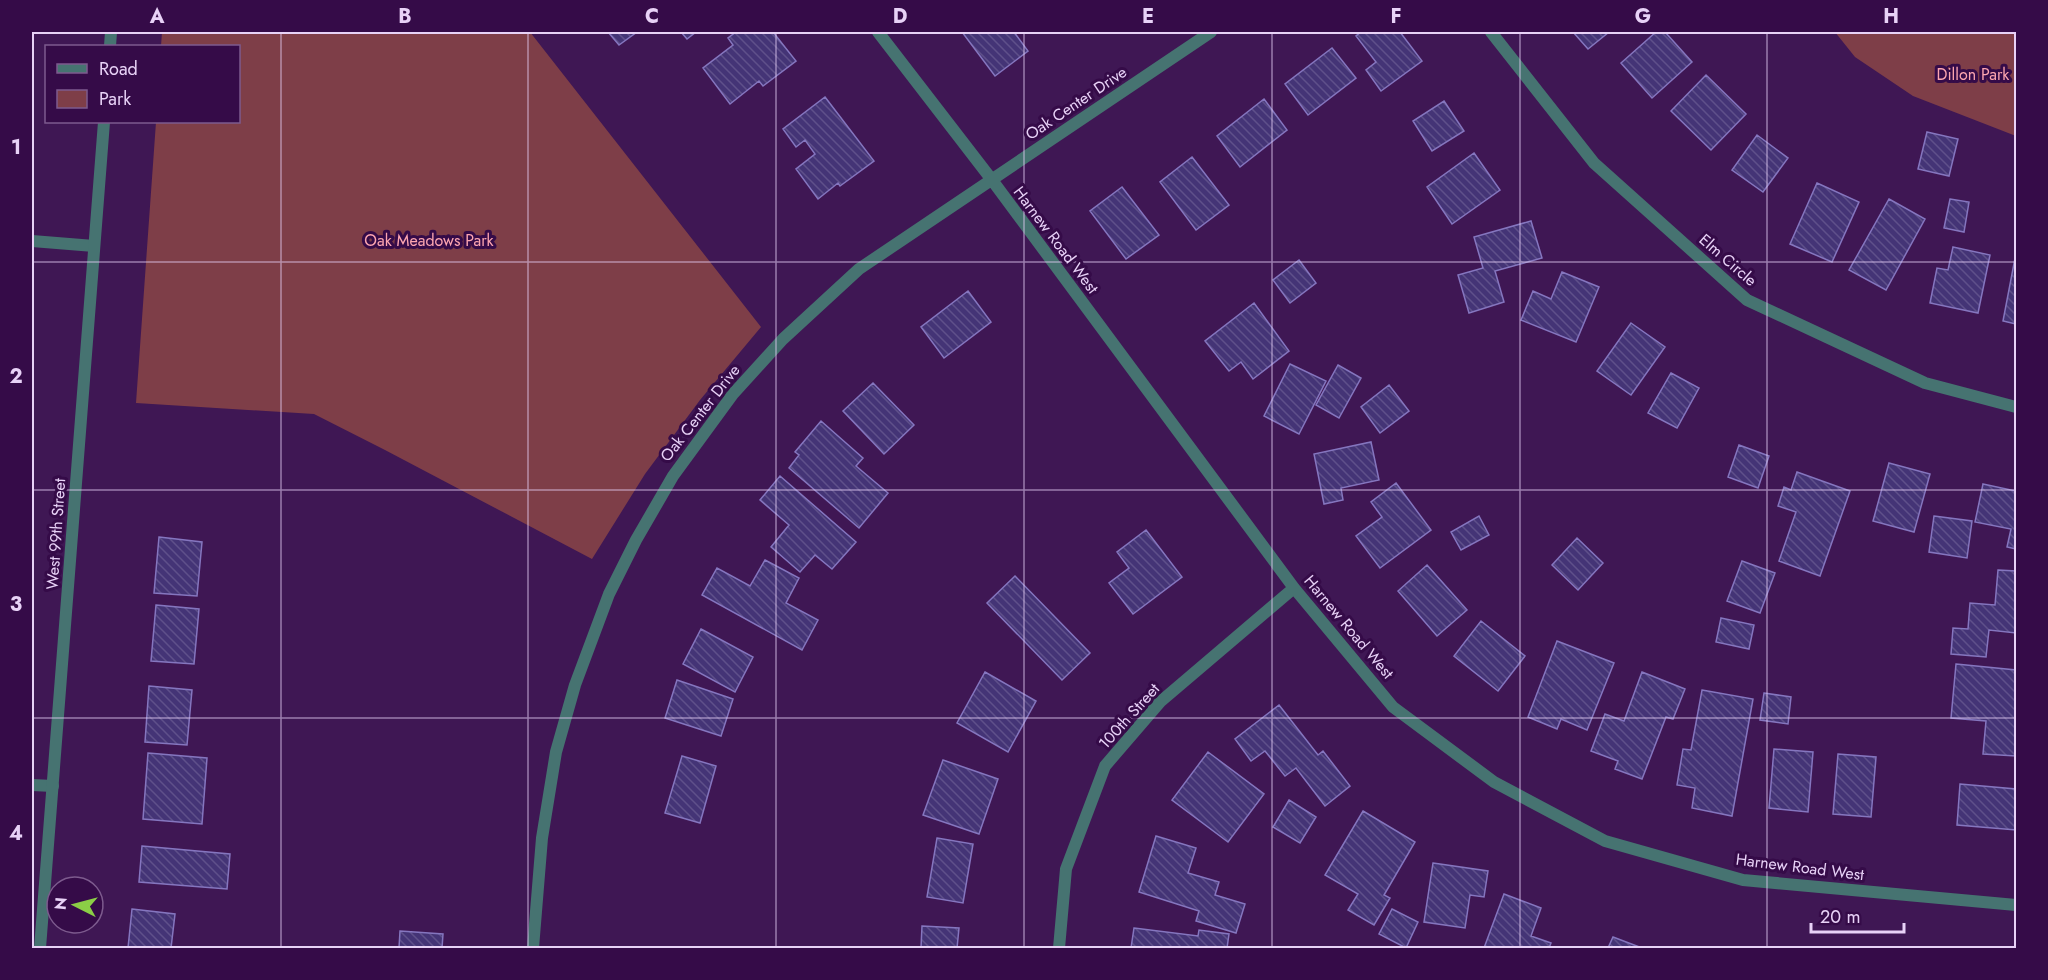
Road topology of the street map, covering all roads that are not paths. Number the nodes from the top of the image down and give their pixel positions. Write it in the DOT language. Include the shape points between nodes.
graph roads {
  1 [pos="878,32"];
  2 [pos="1211,32"];
  3 [pos="1491,32"];
  4 [pos="104,123"];
  5 [pos="992,180"];
  6 [pos="32,241"];
  7 [pos="94,246"];
  8 [pos="2016,407"];
  9 [pos="1294,588"];
  10 [pos="32,785"];
  11 [pos="53,786"];
  12 [pos="2016,905"];
  13 [pos="40,948"];
  14 [pos="533,948"];
  15 [pos="1059,948"];
  1 -- 5 [label="street, Harnew Road West"];
  2 -- 5 [label="street, Oak Center Drive"];
  3 -- 8 [label="street, Elm Circle" via="1594,163 1747,300 1925,383"];
  4 -- 7 [label="street, West 99th Street"];
  5 -- 9 [label="street, Harnew Road West"];
  5 -- 14 [label="street, Oak Center Drive" via="842,284 783,339 733,394 673,476 609,594 575,686 556,752 544,827"];
  6 -- 7 [label="street"];
  7 -- 11 [label="street, West 99th Street"];
  9 -- 12 [label="street, Harnew Road West" via="1393,707 1494,782 1605,841 1743,880"];
  9 -- 15 [label="street, 100th Street" via="1160,702 1106,766 1066,869"];
  10 -- 11 [label="street"];
  11 -- 13 [label="street, West 99th Street"];
}
